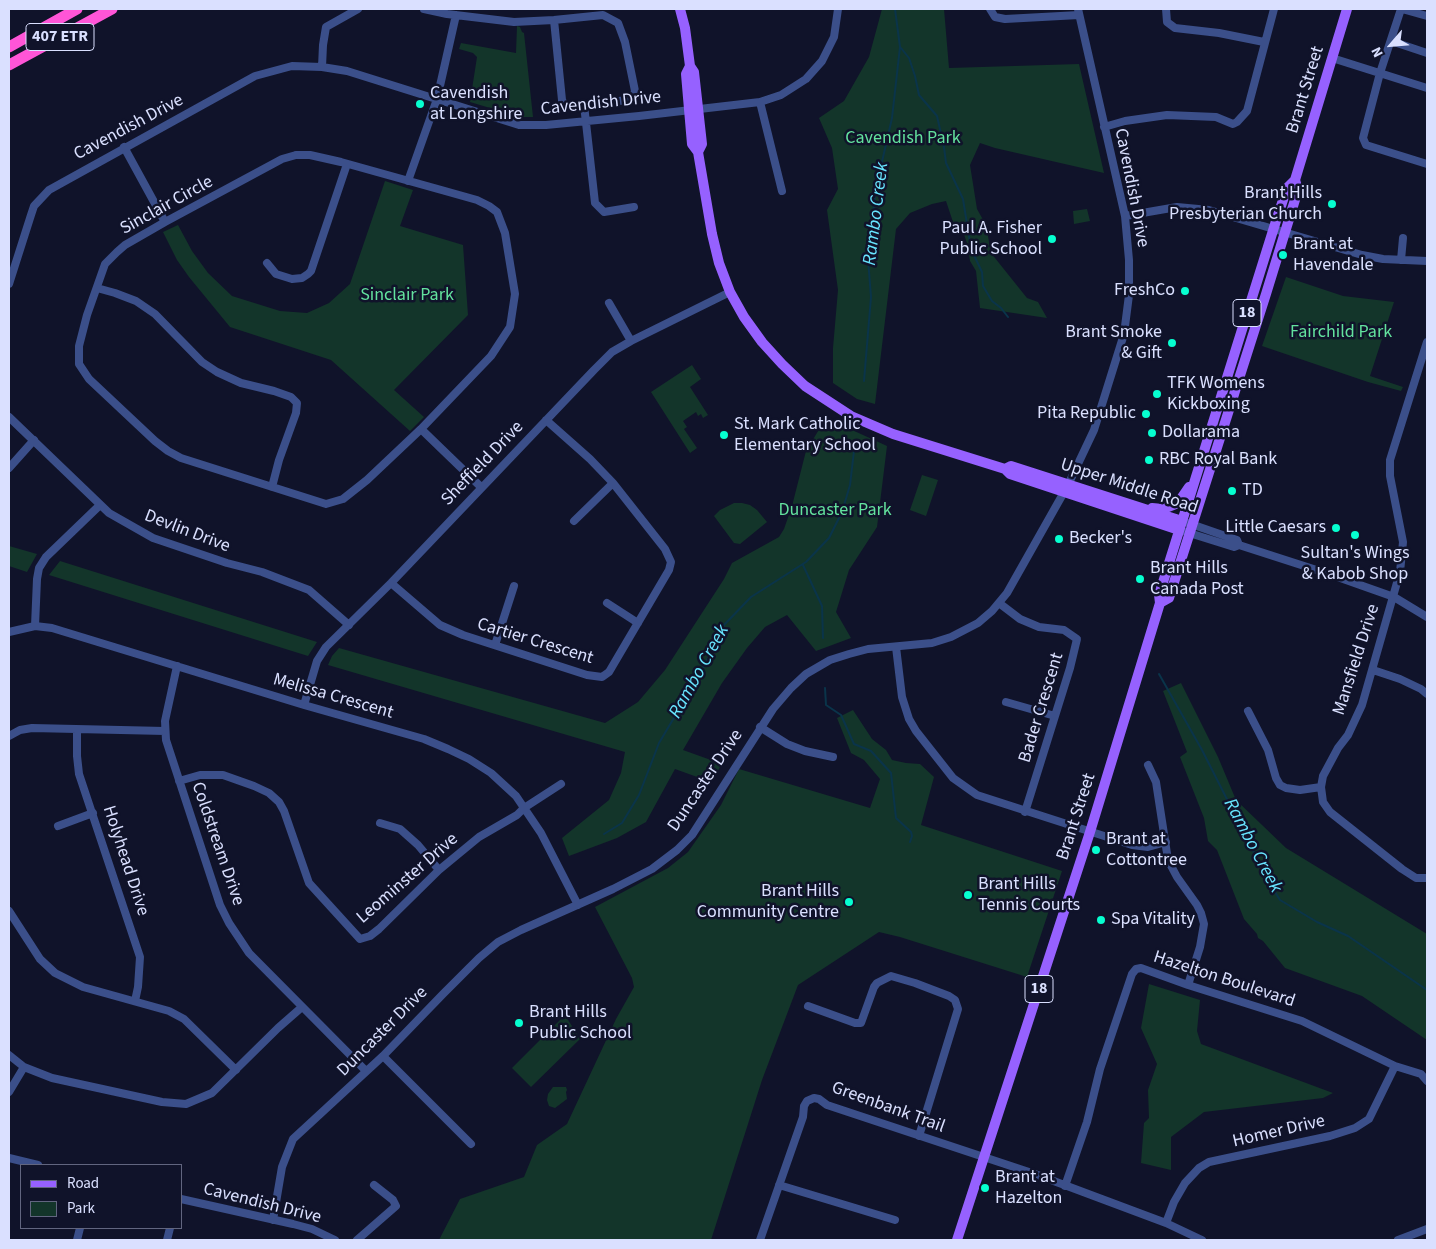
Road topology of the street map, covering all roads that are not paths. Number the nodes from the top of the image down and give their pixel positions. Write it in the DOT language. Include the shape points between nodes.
graph roads {
  1 [pos="77,9"];
  2 [pos="112,9"];
  3 [pos="358,9"];
  4 [pos="424,9"];
  5 [pos="680,9"];
  6 [pos="838,9"];
  7 [pos="990,9"];
  8 [pos="1166,9"];
  9 [pos="1274,9"];
  10 [pos="1347,9"];
  11 [pos="1402,9"];
  12 [pos="1078,12"];
  13 [pos="456,15"];
  14 [pos="1427,16"];
  15 [pos="554,20"];
  16 [pos="1390,41"];
  17 [pos="1264,42"];
  18 [pos="9,47"];
  19 [pos="1427,52"];
  20 [pos="1332,58"];
  21 [pos="9,65"];
  22 [pos="322,66"];
  23 [pos="1380,73"];
  24 [pos="1427,88"];
  25 [pos="437,99"];
  26 [pos="760,102"];
  27 [pos="584,105"];
  28 [pos="694,109"];
  29 [pos="584,122"];
  30 [pos="1104,126"];
  31 [pos="124,147"];
  32 [pos="347,164"];
  33 [pos="1427,164"];
  34 [pos="1295,180"];
  35 [pos="408,181"];
  36 [pos="782,191"];
  37 [pos="634,207"];
  38 [pos="1125,216"];
  39 [pos="165,222"];
  40 [pos="1274,229"];
  41 [pos="1284,232"];
  42 [pos="1403,238"];
  43 [pos="1401,260"];
  44 [pos="12,261"];
  45 [pos="1427,261"];
  46 [pos="267,263"];
  47 [pos="9,284"];
  48 [pos="97,288"];
  49 [pos="730,292"];
  50 [pos="609,303"];
  51 [pos="631,341"];
  52 [pos="1427,342"];
  53 [pos="9,417"];
  54 [pos="546,420"];
  55 [pos="421,429"];
  56 [pos="34,440"];
  57 [pos="9,468"];
  58 [pos="1196,478"];
  59 [pos="613,483"];
  60 [pos="481,487"];
  61 [pos="272,488"];
  62 [pos="1066,489"];
  63 [pos="100,505"];
  64 [pos="1146,508"];
  65 [pos="574,520"];
  66 [pos="1185,527"];
  67 [pos="391,583"];
  68 [pos="514,586"];
  69 [pos="1394,597"];
  70 [pos="607,603"];
  71 [pos="999,603"];
  72 [pos="1427,617"];
  73 [pos="638,623"];
  74 [pos="349,625"];
  75 [pos="35,626"];
  76 [pos="9,632"];
  77 [pos="494,646"];
  78 [pos="896,647"];
  79 [pos="177,666"];
  80 [pos="1372,670"];
  81 [pos="1427,694"];
  82 [pos="1006,702"];
  83 [pos="304,705"];
  84 [pos="1248,711"];
  85 [pos="1055,716"];
  86 [pos="760,727"];
  87 [pos="77,730"];
  88 [pos="165,731"];
  89 [pos="9,736"];
  90 [pos="833,757"];
  91 [pos="1148,765"];
  92 [pos="179,781"];
  93 [pos="560,784"];
  94 [pos="1321,787"];
  95 [pos="524,808"];
  96 [pos="1026,812"];
  97 [pos="93,813"];
  98 [pos="380,823"];
  99 [pos="58,826"];
  100 [pos="1090,832"];
  101 [pos="1166,842"];
  102 [pos="440,870"];
  103 [pos="1427,878"];
  104 [pos="578,905"];
  105 [pos="9,911"];
  106 [pos="1188,985"];
  107 [pos="136,1001"];
  108 [pos="808,1006"];
  109 [pos="302,1007"];
  110 [pos="9,1055"];
  111 [pos="383,1056"];
  112 [pos="1395,1066"];
  113 [pos="24,1067"];
  114 [pos="236,1070"];
  115 [pos="366,1071"];
  116 [pos="1427,1081"];
  117 [pos="9,1092"];
  118 [pos="919,1136"];
  119 [pos="471,1144"];
  120 [pos="9,1158"];
  121 [pos="984,1158"];
  122 [pos="34,1164"];
  123 [pos="374,1185"];
  124 [pos="779,1185"];
  125 [pos="1065,1186"];
  126 [pos="182,1199"];
  127 [pos="273,1220"];
  128 [pos="895,1220"];
  129 [pos="1166,1223"];
  130 [pos="1427,1228"];
  131 [pos="334,1240"];
  132 [pos="357,1240"];
  133 [pos="760,1240"];
  134 [pos="957,1240"];
  135 [pos="1202,1240"];
  136 [pos="1398,1240"];
  1 -- 18 [label="highway, 407 ETR"];
  2 -- 21 [label="highway, 407 ETR"];
  3 -- 22 [label="street" via="326,27"];
  4 -- 13 [label="street, Cavendish Drive"];
  5 -- 28 [label="main road, Upper Middle Road" via="690,66 686,74"];
  6 -- 26 [label="street, Cavendish Drive" via="834,37 815,70 794,88"];
  7 -- 12 [label="street" via="995,17 1005,20"];
  8 -- 17 [label="street" via="1167,22 1176,28"];
  9 -- 17 [label="street"];
  10 -- 20 [label="main road, Brant Street / 18"];
  11 -- 14 [label="street"];
  11 -- 16 [label="street"];
  12 -- 30 [label="street, Cavendish Drive"];
  13 -- 15 [label="street, Cavendish Drive" via="514,22"];
  13 -- 25 [label="street"];
  15 -- 27 [label="street, Cavendish Drive" via="562,100 565,106"];
  15 -- 27 [label="street, Cavendish Drive" via="603,14 618,23 625,42 635,91 633,97"];
  16 -- 19 [label="street"];
  16 -- 23 [label="street"];
  17 -- 30 [label="street" via="1247,111 1233,124 1216,117 1173,114"];
  20 -- 23 [label="street"];
  20 -- 34 [label="main road, Brant Street / 18"];
  22 -- 25 [label="street, Cavendish Drive"];
  22 -- 31 [label="street, Cavendish Drive" via="292,66 255,76"];
  23 -- 24 [label="street"];
  23 -- 33 [label="street" via="1363,138 1366,145"];
  25 -- 29 [label="street, Cavendish Drive" via="519,126"];
  25 -- 35 [label="street"];
  26 -- 28 [label="street, Cavendish Drive"];
  26 -- 36 [label="street"];
  27 -- 29 [label="street"];
  28 -- 29 [label="street, Cavendish Drive"];
  28 -- 49 [label="main road, Upper Middle Road" via="692,144 698,152 712,234"];
  29 -- 37 [label="street" via="595,203 604,212"];
  30 -- 38 [label="street, Cavendish Drive"];
  31 -- 39 [label="street"];
  31 -- 44 [label="street, Cavendish Drive" via="44,194 34,206"];
  32 -- 35 [label="street, Sinclair Circle"];
  32 -- 39 [label="street, Sinclair Circle" via="310,155 282,159"];
  32 -- 46 [label="street" via="311,271 292,279 276,274"];
  34 -- 40 [label="main road, Brant Street / 18" via="1287,188"];
  34 -- 41 [label="main road, Brant Street / 18" via="1298,190"];
  35 -- 55 [label="street, Sinclair Circle" via="477,200 497,212 505,233 515,294 510,327 490,356"];
  38 -- 40 [label="street" via="1162,208 1193,208"];
  38 -- 62 [label="street, Cavendish Drive" via="1130,265 1124,334 1094,430"];
  39 -- 48 [label="street, Sinclair Circle" via="117,252 105,264"];
  40 -- 41 [label="street"];
  40 -- 58 [label="main road, Brant Street / 18"];
  41 -- 43 [label="street" via="1362,255"];
  41 -- 66 [label="main road, Brant Street / 18"];
  42 -- 43 [label="street"];
  43 -- 45 [label="street"];
  44 -- 47 [label="street, Cavendish Drive"];
  48 -- 61 [label="street, Sinclair Circle" via="79,346 79,364 90,379 168,452"];
  48 -- 61 [label="street" via="136,301 155,314 202,362 217,372 291,397 298,403"];
  49 -- 51 [label="street, Sheffield Drive"];
  49 -- 62 [label="main road, Upper Middle Road" via="762,342 787,370 851,416 893,434 1005,469 1010,474"];
  50 -- 51 [label="street"];
  51 -- 54 [label="street, Sheffield Drive" via="612,352"];
  52 -- 69 [label="street, Mansfield Drive" via="1390,460 1390,476 1403,542 1403,558"];
  53 -- 56 [label="street, Devlin Drive"];
  54 -- 59 [label="street, Cartier Crescent"];
  54 -- 60 [label="street, Sheffield Drive"];
  55 -- 60 [label="street"];
  55 -- 61 [label="street, Sinclair Circle" via="343,499 326,504"];
  56 -- 57 [label="street"];
  56 -- 63 [label="street, Devlin Drive"];
  58 -- 64 [label="main road" via="1178,503 1163,508"];
  58 -- 66 [label="main road, Brant Street / 18"];
  59 -- 65 [label="street"];
  59 -- 73 [label="street, Cartier Crescent" via="665,549 671,562"];
  60 -- 67 [label="street, Sheffield Drive"];
  62 -- 64 [label="main road, Upper Middle Road"];
  62 -- 66 [label="main road, Upper Middle Road"];
  62 -- 71 [label="street, Duncaster Drive" via="1019,574"];
  63 -- 74 [label="street, Devlin Drive" via="153,538 309,590"];
  63 -- 75 [label="street" via="46,557 39,568"];
  64 -- 66 [label="main road, Upper Middle Road"];
  66 -- 69 [label="street, Upper Middle Road" via="1234,547 1239,545"];
  66 -- 100 [label="main road, Brant Street / 18" via="1169,598 1160,603"];
  67 -- 74 [label="street, Sheffield Drive"];
  67 -- 77 [label="street, Cartier Crescent" via="440,625"];
  68 -- 77 [label="street"];
  69 -- 72 [label="street, Upper Middle Road"];
  69 -- 80 [label="street, Mansfield Drive"];
  70 -- 73 [label="street"];
  71 -- 78 [label="street, Duncaster Drive" via="978,622 951,637 932,643"];
  71 -- 85 [label="street, Bader Crescent" via="1020,619 1039,627 1064,630 1077,639"];
  73 -- 77 [label="street, Cartier Crescent" via="609,672 602,677"];
  74 -- 83 [label="street, Sheffield Drive" via="326,647 317,662"];
  75 -- 76 [label="street, Melissa Crescent"];
  75 -- 79 [label="street, Melissa Crescent" via="52,628"];
  78 -- 86 [label="street, Duncaster Drive" via="830,660 806,674"];
  78 -- 96 [label="street" via="902,697 909,719 952,778 977,795"];
  79 -- 83 [label="street, Melissa Crescent"];
  79 -- 88 [label="street, Coldstream Drive" via="168,700"];
  80 -- 81 [label="street" via="1400,679"];
  80 -- 94 [label="street, Mansfield Drive" via="1357,715 1323,776"];
  82 -- 85 [label="street"];
  83 -- 95 [label="street, Melissa Crescent" via="424,739 448,749 491,773"];
  84 -- 94 [label="street" via="1268,750 1280,785 1300,790"];
  85 -- 96 [label="street, Bader Crescent"];
  86 -- 90 [label="street" via="787,744"];
  86 -- 104 [label="street, Duncaster Drive" via="692,834 677,850 652,870"];
  87 -- 88 [label="street"];
  87 -- 89 [label="street" via="32,728"];
  87 -- 97 [label="street, Holyhead Drive" via="80,774"];
  88 -- 92 [label="street, Coldstream Drive"];
  91 -- 101 [label="street" via="1156,782"];
  92 -- 102 [label="street, Leominster Drive" via="200,775 223,775 269,793 284,811 309,883 360,939 379,929"];
  92 -- 109 [label="street, Coldstream Drive" via="220,905 229,923 249,952"];
  93 -- 95 [label="street, Leominster Drive"];
  94 -- 103 [label="street" via="1323,802 1330,812 1402,869 1416,878"];
  95 -- 102 [label="street, Leominster Drive" via="479,837"];
  95 -- 104 [label="street, Melissa Crescent" via="541,833"];
  96 -- 100 [label="street"];
  97 -- 99 [label="street"];
  97 -- 107 [label="street, Holyhead Drive" via="140,957"];
  98 -- 102 [label="street" via="400,829"];
  100 -- 101 [label="street" via="1140,846"];
  100 -- 121 [label="main road, Brant Street / 18"];
  101 -- 106 [label="street" via="1168,860 1197,905 1204,924"];
  104 -- 111 [label="street, Duncaster Drive" via="498,942"];
  105 -- 107 [label="street" via="40,959 55,973 83,987"];
  106 -- 112 [label="street, Hazelton Boulevard" via="1302,1021"];
  106 -- 125 [label="street, Hazelton Boulevard" via="1141,968 1132,974"];
  107 -- 114 [label="street" via="184,1019"];
  108 -- 118 [label="street" via="861,1023 877,982 891,976 955,1000 958,1009"];
  109 -- 114 [label="street"];
  109 -- 115 [label="street, Coldstream Drive"];
  110 -- 113 [label="street"];
  111 -- 115 [label="street, Duncaster Drive"];
  111 -- 119 [label="street"];
  112 -- 116 [label="street, Hazelton Boulevard" via="1421,1074"];
  112 -- 129 [label="street, Homer Drive" via="1369,1119 1355,1128 1330,1136 1209,1162 1185,1183"];
  113 -- 114 [label="street" via="52,1078 162,1102 186,1104 212,1093"];
  113 -- 117 [label="street"];
  115 -- 127 [label="street, Duncaster Drive" via="293,1140 282,1167"];
  118 -- 121 [label="street, Greenbank Trail"];
  118 -- 124 [label="street, Greenbank Trail" via="814,1098 804,1106"];
  120 -- 122 [label="street"];
  121 -- 125 [label="street"];
  121 -- 134 [label="main road, Brant Street / 18"];
  123 -- 132 [label="street" via="396,1206"];
  124 -- 128 [label="street"];
  124 -- 133 [label="street, Greenbank Trail"];
  125 -- 129 [label="street"];
  126 -- 127 [label="street, Cavendish Drive"];
  127 -- 131 [label="street, Cavendish Drive" via="312,1229"];
  129 -- 135 [label="street"];
  130 -- 136 [label="street"];
}
